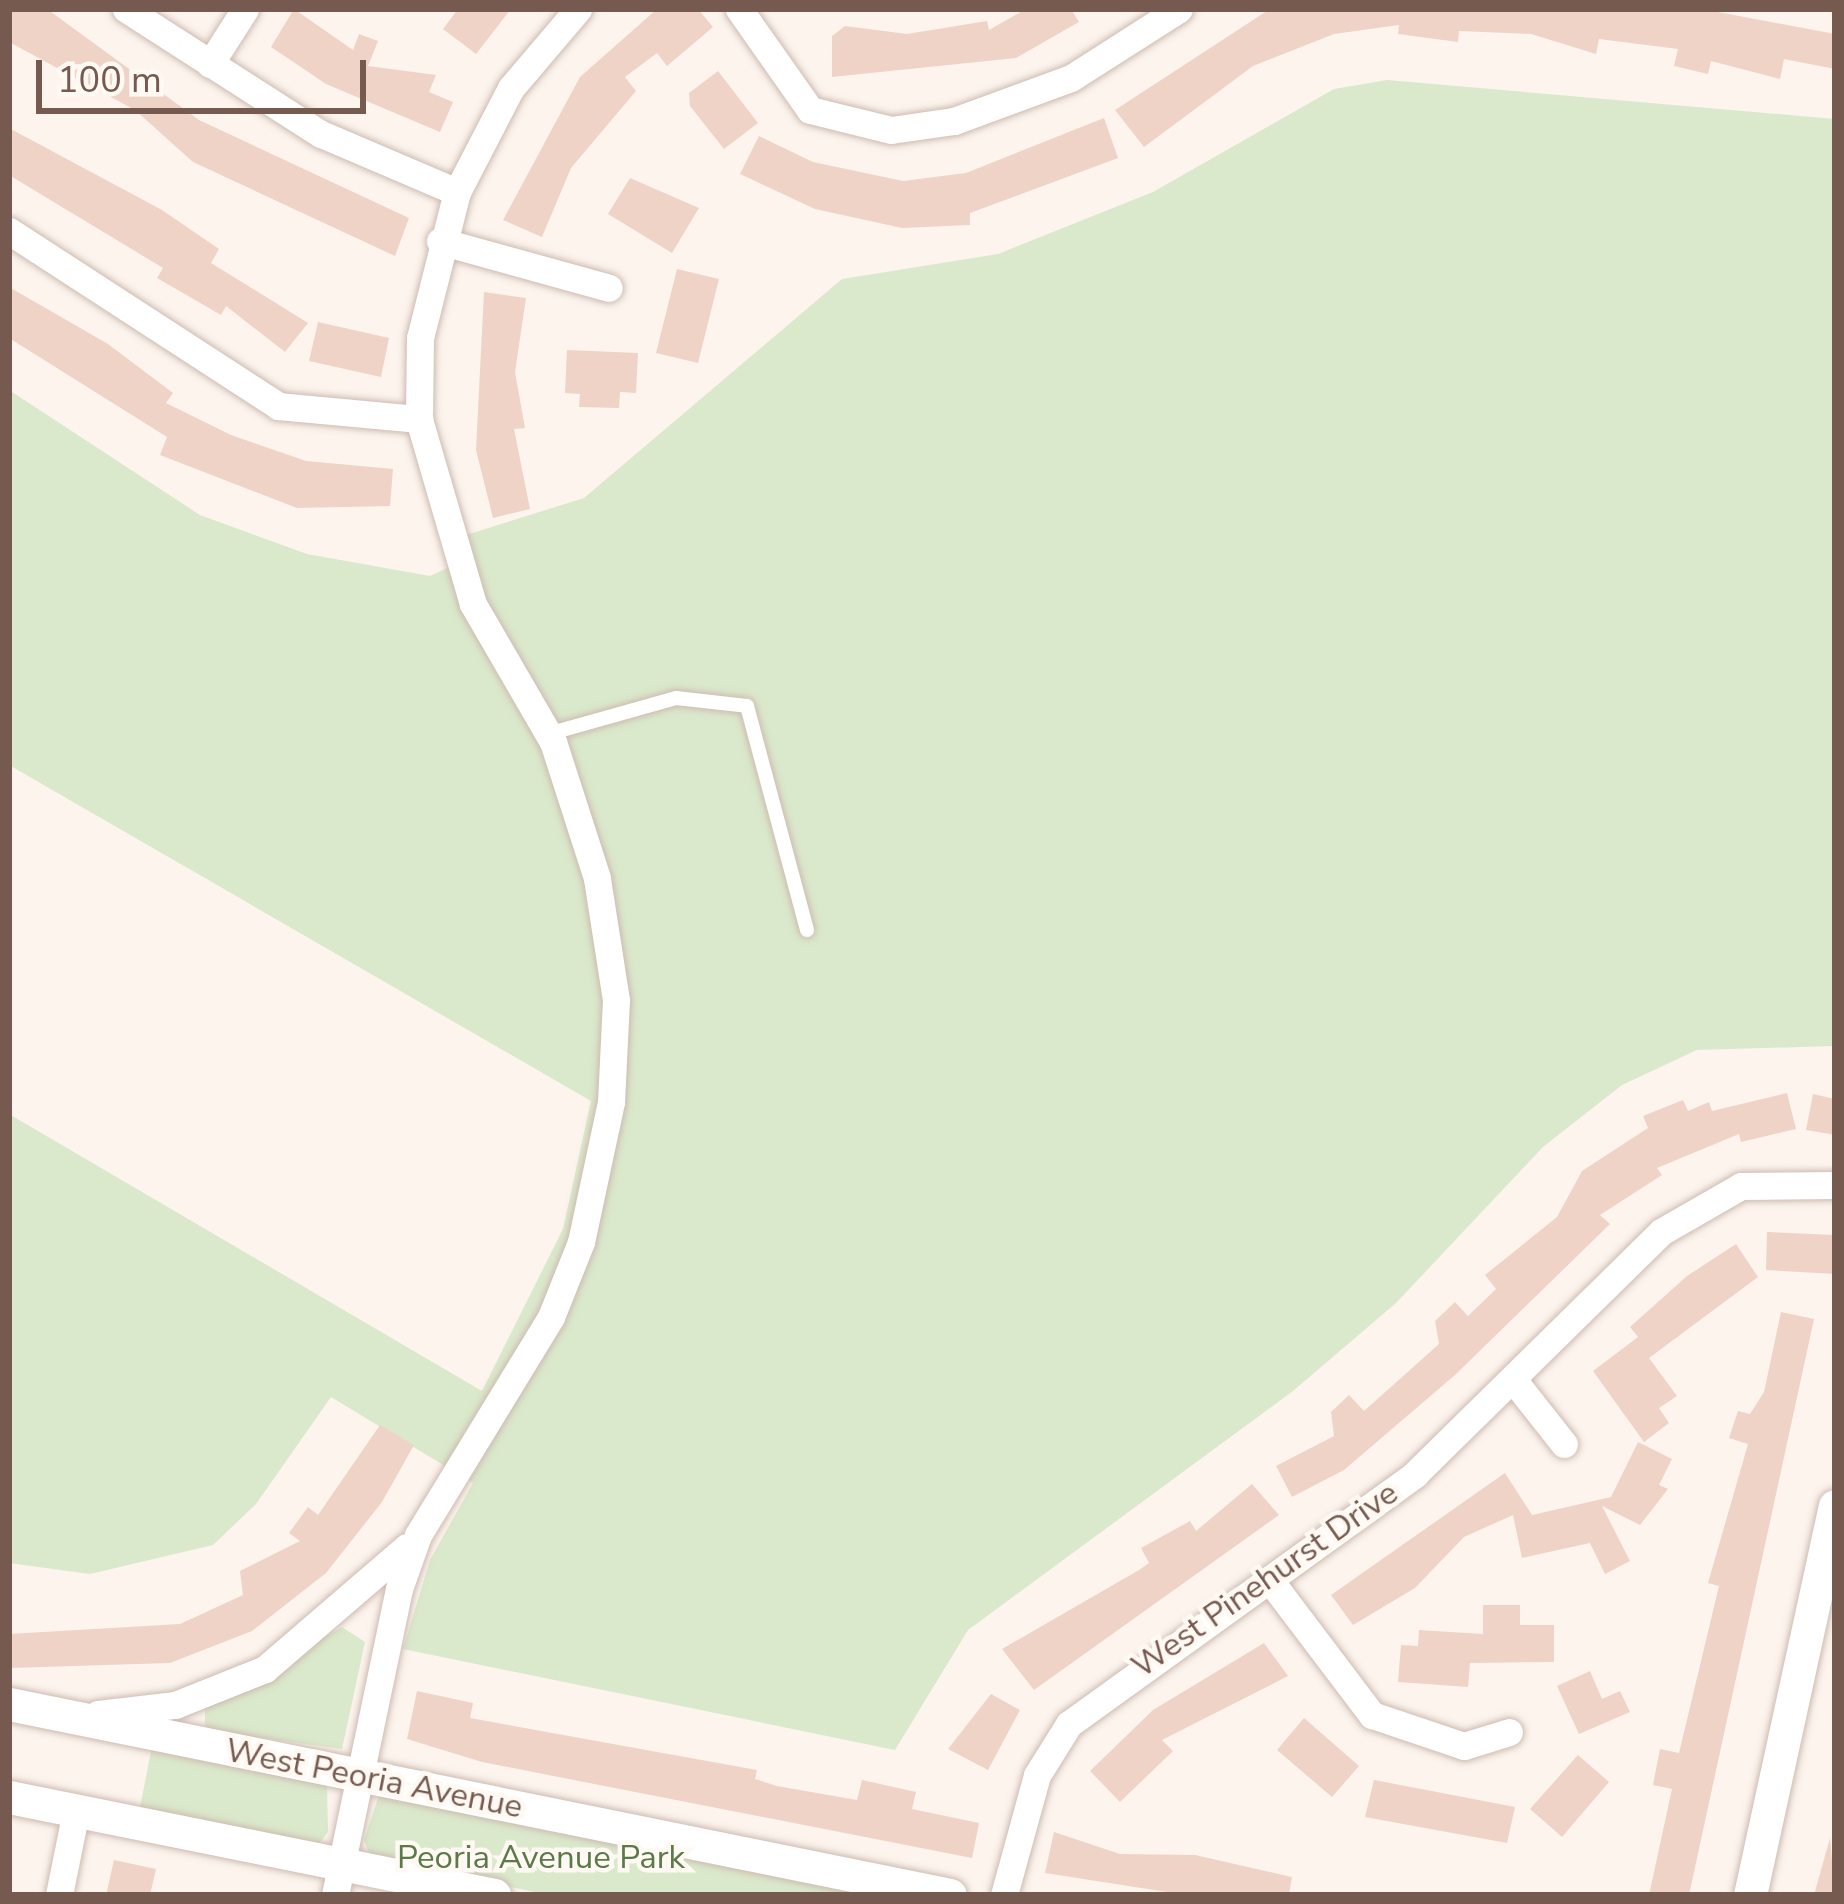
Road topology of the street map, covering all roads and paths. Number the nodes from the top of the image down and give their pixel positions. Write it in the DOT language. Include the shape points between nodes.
graph roads {
  1 [pos="126,9"];
  2 [pos="245,9"];
  3 [pos="578,9"];
  4 [pos="739,9"];
  5 [pos="1179,9"];
  6 [pos="210,64"];
  7 [pos="457,192"];
  8 [pos="9,231"];
  9 [pos="440,241"];
  10 [pos="609,289"];
  11 [pos="418,419"];
  12 [pos="548,734"];
  13 [pos="806,930"];
  14 [pos="1835,1185"];
  15 [pos="1515,1382"];
  16 [pos="1564,1444"];
  17 [pos="1835,1507"];
  18 [pos="418,1535"];
  19 [pos="1272,1583"];
  20 [pos="9,1704"];
  21 [pos="61,1715"];
  22 [pos="1509,1732"];
  23 [pos="360,1776"];
  24 [pos="9,1797"];
  25 [pos="76,1811"];
  26 [pos="338,1879"];
  27 [pos="59,1895"];
  28 [pos="494,1895"];
  29 [pos="950,1895"];
  30 [pos="1004,1895"];
  31 [pos="1750,1895"];
  1 -- 6 [label="street"];
  2 -- 6 [label="street"];
  3 -- 7 [label="street" via="511,88"];
  4 -- 5 [label="street" via="810,110 891,130 954,121 1071,78"];
  6 -- 7 [label="street" via="321,134"];
  7 -- 9 [label="street"];
  8 -- 11 [label="street" via="278,406"];
  9 -- 10 [label="street"];
  9 -- 11 [label="street"];
  11 -- 12 [label="street" via="473,604"];
  12 -- 13 [label="lane" via="676,698 747,706"];
  12 -- 18 [label="street" via="606,923 616,1000 607,1134 550,1317"];
  14 -- 15 [label="street, West Pinehurst Drive" via="1741,1186 1660,1232"];
  15 -- 16 [label="street"];
  15 -- 19 [label="street, West Pinehurst Drive"];
  17 -- 31 [label="street"];
  18 -- 21 [label="street" via="361,1598 244,1680 140,1712"];
  18 -- 23 [label="street"];
  19 -- 22 [label="street" via="1372,1715 1464,1746"];
  19 -- 30 [label="street, West Pinehurst Drive" via="1069,1724 1037,1775"];
  20 -- 21 [label="street, West Peoria Avenue"];
  21 -- 23 [label="street, West Peoria Avenue"];
  23 -- 26 [label="street"];
  23 -- 29 [label="street, West Peoria Avenue"];
  24 -- 25 [label="street"];
  25 -- 26 [label="street"];
  25 -- 27 [label="street"];
  26 -- 28 [label="street"];
}
